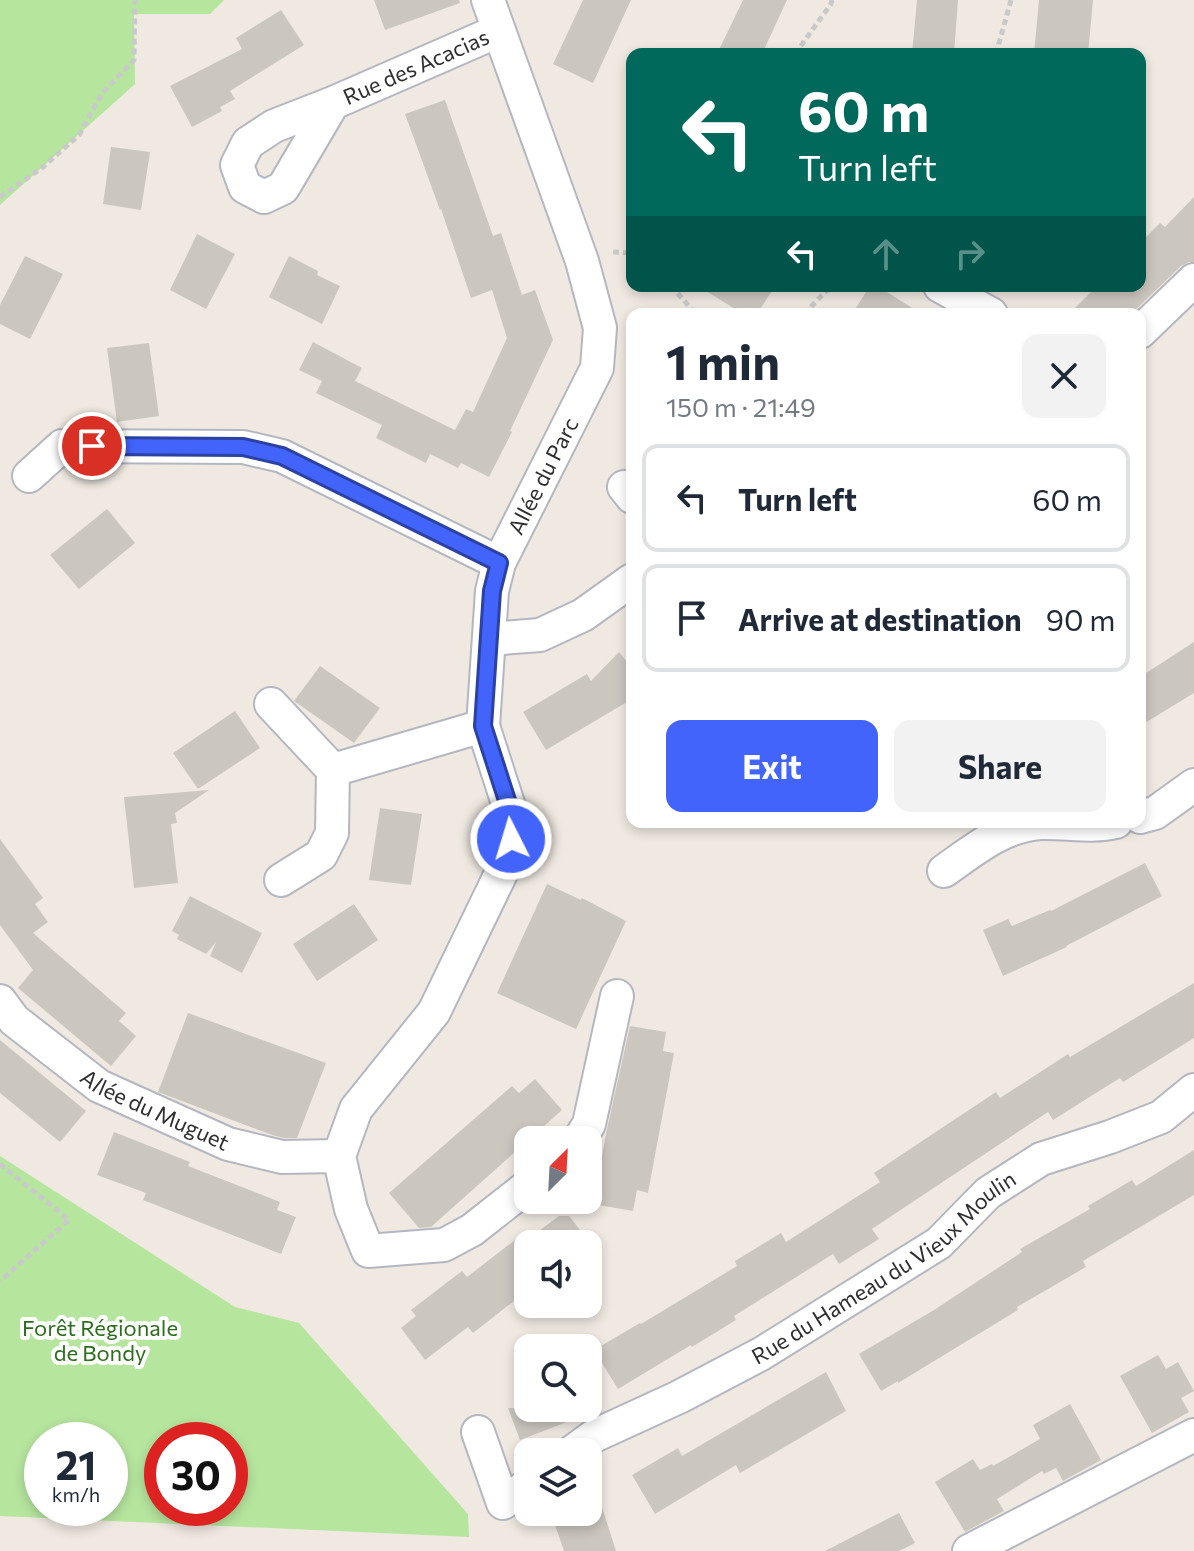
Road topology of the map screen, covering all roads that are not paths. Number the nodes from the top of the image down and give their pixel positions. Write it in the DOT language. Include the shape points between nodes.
graph roads {
  1 [pos="488,0"];
  2 [pos="498,31"];
  3 [pos="333,103"];
  4 [pos="1194,280"];
  5 [pos="951,292"];
  6 [pos="980,308"];
  7 [pos="1146,326"];
  8 [pos="29,476"];
  9 [pos="499,563"];
  10 [pos="626,584"];
  11 [pos="489,639"];
  12 [pos="271,704"];
  13 [pos="483,726"];
  14 [pos="333,770"];
  15 [pos="1194,785"];
  16 [pos="1146,815"];
  17 [pos="1020,828"];
  18 [pos="944,871"];
  19 [pos="281,880"];
  20 [pos="617,996"];
  21 [pos="0,1001"];
  22 [pos="1194,1090"];
  23 [pos="588,1126"];
  24 [pos="339,1156"];
  25 [pos="514,1197"];
  26 [pos="478,1432"];
  27 [pos="1194,1435"];
  28 [pos="591,1438"];
  29 [pos="514,1495"];
  30 [pos="969,1551"];
  1 -- 2 [label="street, Allée du Parc"];
  2 -- 3 [label="street, Rue des Acacias"];
  2 -- 9 [label="street, Allée du Parc" via="582,261 600,328 597,368"];
  4 -- 7 [label="street"];
  5 -- 6 [label="street"];
  8 -- 9 [label="street" via="62,446 243,447 282,456"];
  9 -- 11 [label="street, Allée du Parc"];
  10 -- 11 [label="street" via="583,615 540,635"];
  11 -- 13 [label="street, Allée du Parc"];
  12 -- 14 [label="street"];
  13 -- 14 [label="street"];
  13 -- 24 [label="street, Allée du Parc" via="513,819 508,859 434,1012 356,1109"];
  14 -- 19 [label="street" via="332,833 321,855"];
  15 -- 16 [label="street"];
  17 -- 18 [label="street" via="994,835"];
  20 -- 23 [label="street"];
  21 -- 24 [label="street, Allée du Muguet" via="14,1020 99,1086 228,1144 282,1157"];
  22 -- 28 [label="street, Rue du Hameau du Vieux Moulin" via="1161,1117 1041,1159 988,1193 939,1243 761,1354"];
  24 -- 25 [label="street" via="368,1251 444,1245"];
  26 -- 29 [label="street" via="503,1503"];
  27 -- 30 [label="street"];
}
